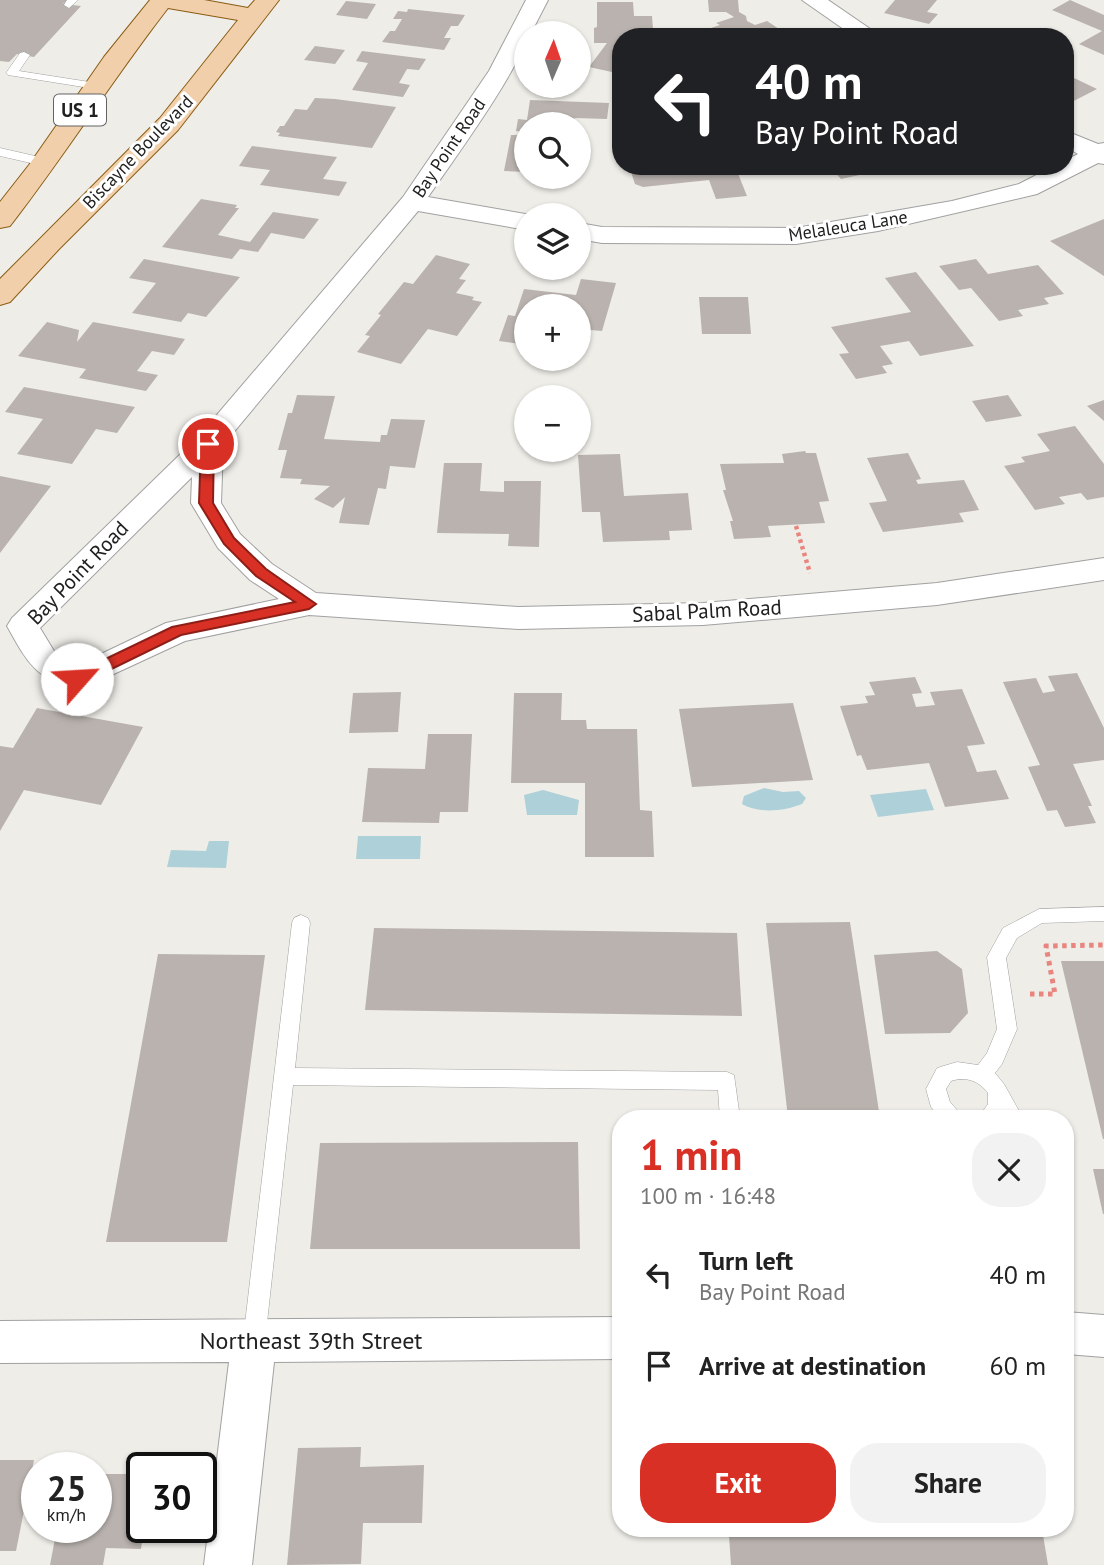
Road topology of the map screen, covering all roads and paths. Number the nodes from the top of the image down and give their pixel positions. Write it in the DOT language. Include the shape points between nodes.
graph roads {
  1 [pos="162,0"];
  2 [pos="537,0"];
  3 [pos="813,0"];
  4 [pos="261,8"];
  5 [pos="858,28"];
  6 [pos="24,55"];
  7 [pos="12,73"];
  8 [pos="3,84"];
  9 [pos="96,86"];
  10 [pos="1074,142"];
  11 [pos="0,152"];
  12 [pos="1102,154"];
  13 [pos="44,162"];
  14 [pos="1074,167"];
  15 [pos="1058,175"];
  16 [pos="412,202"];
  17 [pos="0,220"];
  18 [pos="514,220"];
  19 [pos="591,233"];
  20 [pos="0,296"];
  21 [pos="208,444"];
  22 [pos="796,526"];
  23 [pos="1104,569"];
  24 [pos="309,604"];
  25 [pos="819,604"];
  26 [pos="1104,914"];
  27 [pos="301,923"];
  28 [pos="1104,945"];
  29 [pos="1003,993"];
  30 [pos="982,1074"];
  31 [pos="282,1076"];
  32 [pos="937,1108"];
  33 [pos="729,1110"];
  34 [pos="998,1110"];
  35 [pos="1074,1334"];
  36 [pos="1104,1336"];
  37 [pos="612,1338"];
  38 [pos="254,1341"];
  39 [pos="0,1342"];
  40 [pos="228,1565"];
  1 -- 4 [label="main road"];
  1 -- 9 [label="main road, US 1"];
  2 -- 16 [label="street, Bay Point Road" via="500,71"];
  3 -- 5 [label="street"];
  4 -- 20 [label="main road, Biscayne Boulevard" via="169,124"];
  6 -- 7 [label="lane"];
  7 -- 8 [label="lane"];
  7 -- 9 [label="lane"];
  9 -- 13 [label="main road, US 1"];
  10 -- 12 [label="street"];
  11 -- 13 [label="lane"];
  12 -- 14 [label="street, Melaleuca Lane"];
  13 -- 17 [label="main road, US 1"];
  15 -- 19 [label="street, Melaleuca Lane" via="1028,189 953,208 796,236"];
  16 -- 18 [label="street"];
  16 -- 21 [label="street, Bay Point Road"];
  21 -- 24 [label="street" via="206,503 229,541 261,572"];
  21 -- 24 [label="street, Bay Point Road" via="23,626 42,659 77,679 177,631"];
  22 -- 25 [label="path"];
  23 -- 25 [label="street, Sabal Palm Road" via="937,594"];
  24 -- 25 [label="street, Sabal Palm Road" via="518,618 703,614"];
  26 -- 29 [label="lane" via="1039,916 1010,933 996,957"];
  27 -- 31 [label="lane"];
  28 -- 29 [label="path" via="1046,946 1055,994"];
  29 -- 30 [label="lane" via="1007,1029 995,1058"];
  30 -- 32 [label="lane" via="962,1068 944,1074 938,1081"];
  30 -- 34 [label="lane" via="996,1089"];
  31 -- 33 [label="lane" via="727,1081"];
  31 -- 38 [label="lane"];
  35 -- 36 [label="street"];
  37 -- 38 [label="street, Northeast 39th Street"];
  38 -- 39 [label="street, Northeast 39th Street"];
  38 -- 40 [label="street"];
}
